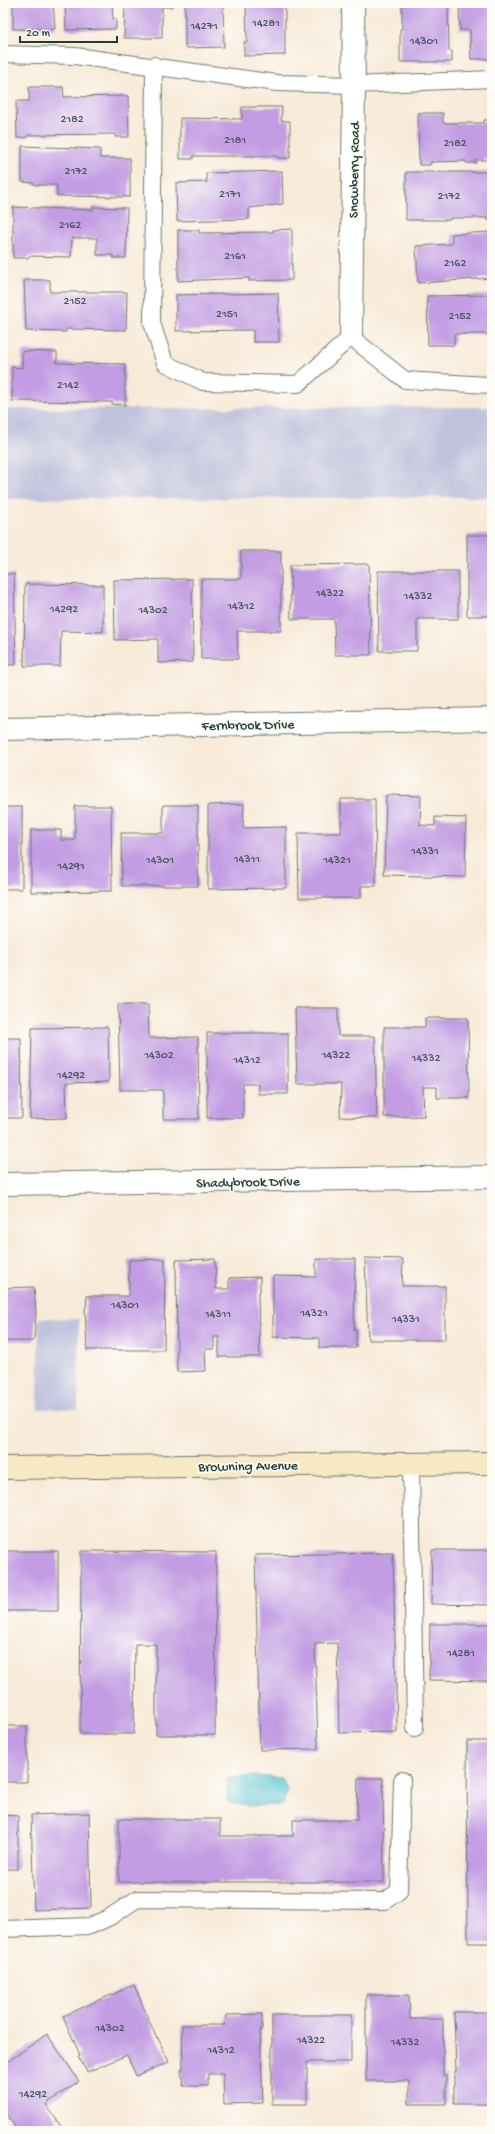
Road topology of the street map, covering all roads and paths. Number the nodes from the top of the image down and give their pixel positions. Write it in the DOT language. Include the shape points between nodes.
graph roads {
  1 [pos="353,3"];
  2 [pos="3,54"];
  3 [pos="154,65"];
  4 [pos="492,78"];
  5 [pos="354,85"];
  6 [pos="351,338"];
  7 [pos="492,383"];
  8 [pos="492,719"];
  9 [pos="3,729"];
  10 [pos="492,1177"];
  11 [pos="3,1184"];
  12 [pos="492,1463"];
  13 [pos="411,1464"];
  14 [pos="3,1468"];
  15 [pos="415,1728"];
  16 [pos="402,1780"];
  17 [pos="3,1929"];
  1 -- 5 [label="street, Snowberry Road"];
  2 -- 3 [label="lane" via="75,56"];
  3 -- 5 [label="lane" via="277,83"];
  3 -- 6 [label="lane" via="152,323 165,363 203,382 298,384"];
  4 -- 5 [label="lane"];
  5 -- 6 [label="street, Snowberry Road"];
  6 -- 7 [label="lane" via="405,380 488,385"];
  8 -- 9 [label="street, Fernbrook Drive"];
  10 -- 11 [label="street, Shadybrook Drive"];
  12 -- 13 [label="street, Browning Avenue"];
  13 -- 14 [label="street, Browning Avenue"];
  13 -- 15 [label="lane"];
  16 -- 17 [label="lane" via="398,1891 385,1901 137,1899 110,1917 90,1926"];
}
